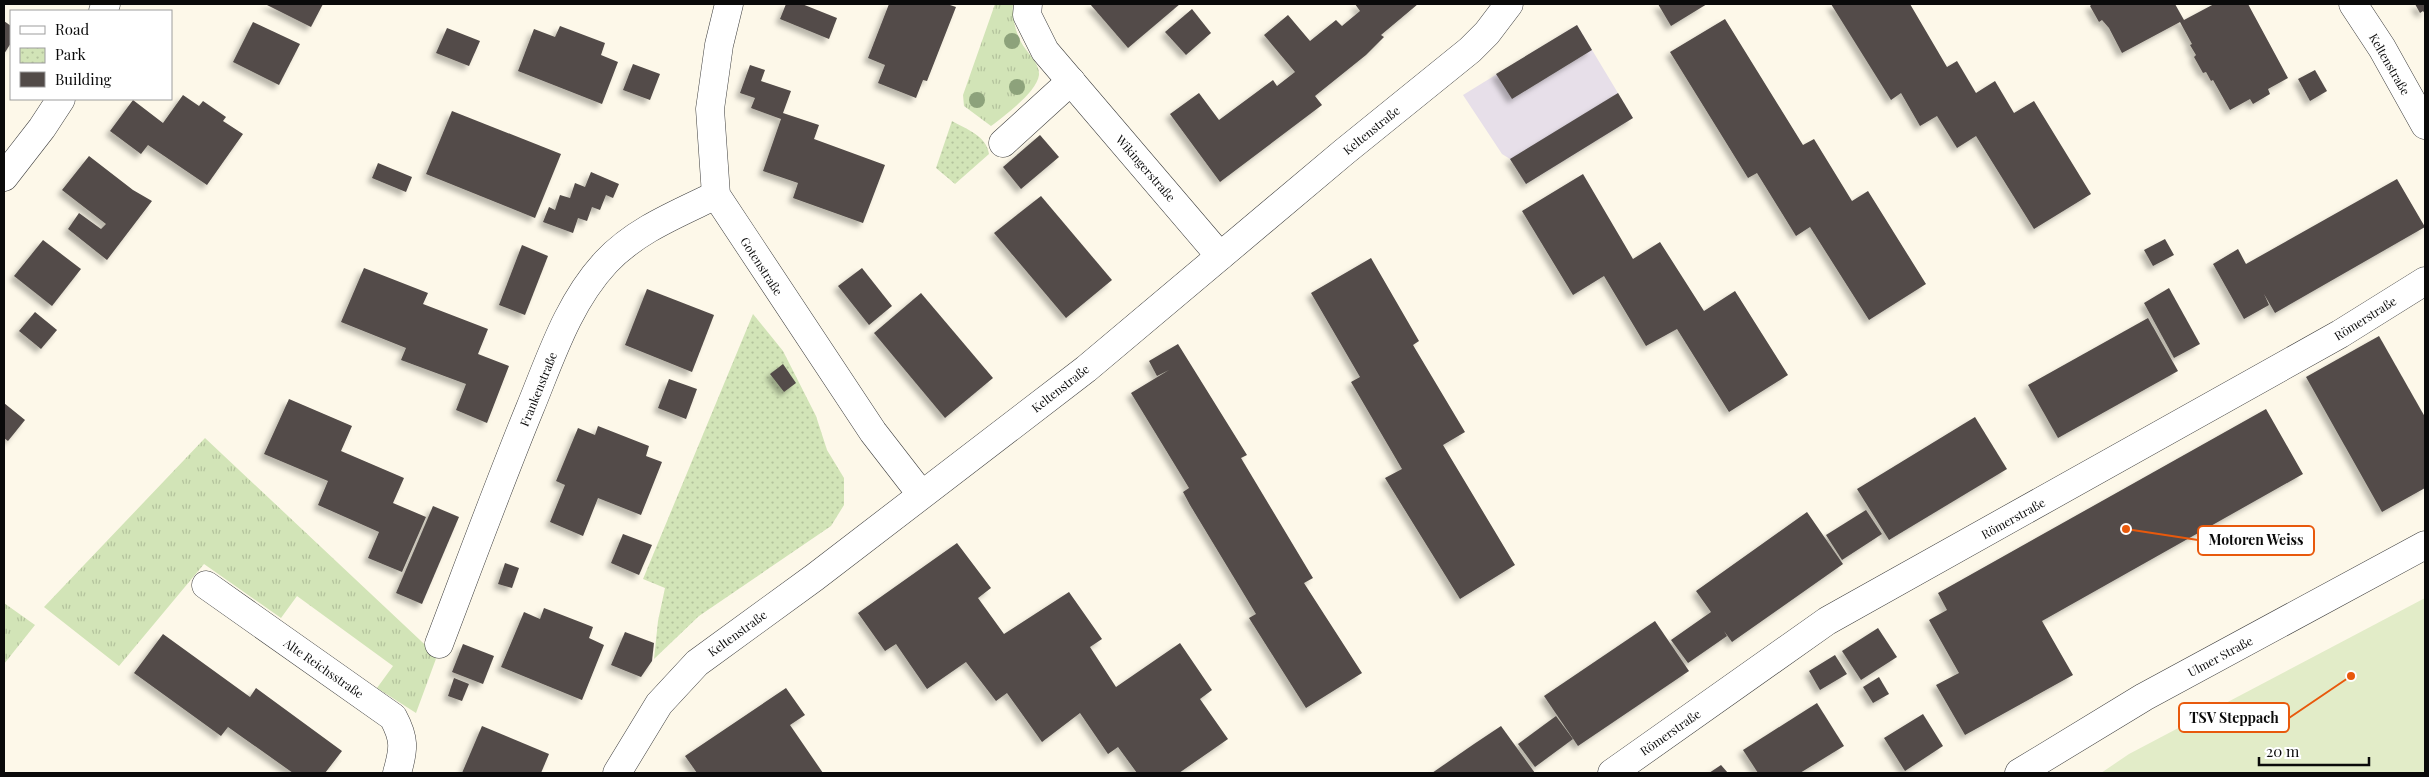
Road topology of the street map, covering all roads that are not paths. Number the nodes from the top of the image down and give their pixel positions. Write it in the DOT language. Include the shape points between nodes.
graph roads {
  1 [pos="729,4"];
  2 [pos="1028,4"];
  3 [pos="1509,4"];
  4 [pos="2353,4"];
  5 [pos="1071,81"];
  6 [pos="60,100"];
  7 [pos="2425,125"];
  8 [pos="1003,143"];
  9 [pos="4,177"];
  10 [pos="716,195"];
  11 [pos="1220,256"];
  12 [pos="2425,281"];
  13 [pos="921,494"];
  14 [pos="2425,545"];
  15 [pos="206,585"];
  16 [pos="439,644"];
  17 [pos="397,773"];
  18 [pos="617,773"];
  19 [pos="1612,773"];
  20 [pos="2018,773"];
  1 -- 10 [label="street, Gotenstraße" via="710,108"];
  2 -- 5 [label="street, Wikingerstraße" via="1027,15 1045,51"];
  3 -- 11 [label="street, Keltenstraße" via="1470,50"];
  4 -- 7 [label="street, Keltenstraße"];
  5 -- 8 [label="street"];
  5 -- 11 [label="street, Wikingerstraße"];
  6 -- 9 [label="street"];
  10 -- 13 [label="street, Gotenstraße" via="873,432"];
  10 -- 16 [label="street, Frankenstraße" via="647,228 608,260 584,288 568,318 502,477"];
  11 -- 13 [label="street, Keltenstraße" via="1086,369"];
  12 -- 19 [label="street, Römerstraße" via="2340,334 1827,621"];
  13 -- 18 [label="street, Keltenstraße" via="815,578 696,663 659,704"];
  14 -- 20 [label="street, Ulmer Straße" via="2144,697"];
  15 -- 17 [label="street, Alte Reichsstraße" via="393,717 402,734 402,754"];
}
